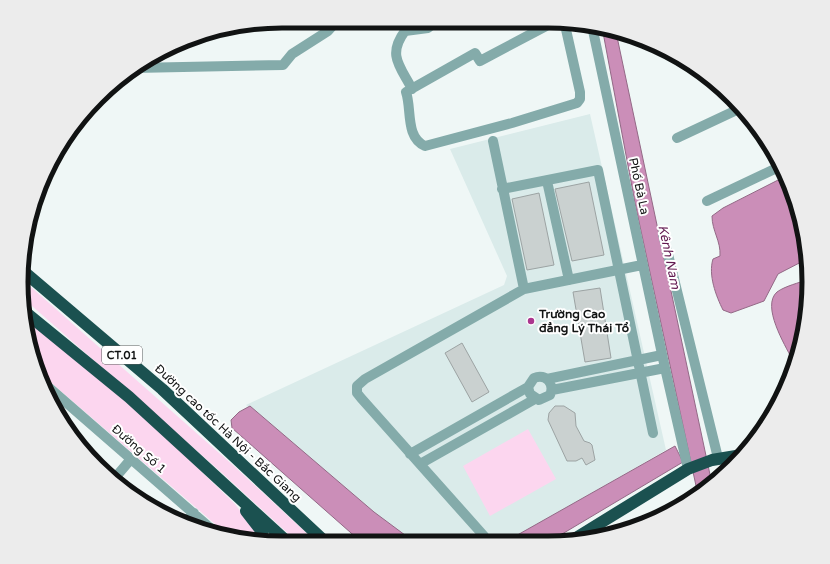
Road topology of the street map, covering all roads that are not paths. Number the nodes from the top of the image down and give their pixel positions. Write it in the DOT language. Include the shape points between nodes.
graph roads {
  1 [pos="331,28"];
  2 [pos="428,28"];
  3 [pos="542,28"];
  4 [pos="566,29"];
  5 [pos="593,32"];
  6 [pos="146,68"];
  7 [pos="412,89"];
  8 [pos="735,111"];
  9 [pos="677,138"];
  10 [pos="493,141"];
  11 [pos="775,169"];
  12 [pos="547,181"];
  13 [pos="502,189"];
  14 [pos="707,201"];
  15 [pos="663,234"];
  16 [pos="642,265"];
  17 [pos="619,270"];
  18 [pos="28,275"];
  19 [pos="569,280"];
  20 [pos="524,289"];
  21 [pos="30,316"];
  22 [pos="662,355"];
  23 [pos="638,360"];
  24 [pos="665,368"];
  25 [pos="640,372"];
  26 [pos="547,379"];
  27 [pos="528,387"];
  28 [pos="552,390"];
  29 [pos="52,391"];
  30 [pos="535,399"];
  31 [pos="144,410"];
  32 [pos="653,433"];
  33 [pos="220,443"];
  34 [pos="410,454"];
  35 [pos="731,458"];
  36 [pos="131,459"];
  37 [pos="717,462"];
  38 [pos="727,463"];
  39 [pos="420,464"];
  40 [pos="687,474"];
  41 [pos="117,475"];
  42 [pos="194,513"];
  43 [pos="189,518"];
  44 [pos="207,525"];
  45 [pos="600,530"];
  46 [pos="584,533"];
  47 [pos="263,535"];
  48 [pos="281,536"];
  49 [pos="318,536"];
  50 [pos="328,536"];
  51 [pos="484,536"];
  1 -- 6 [label="street" via="292,54 283,65"];
  2 -- 7 [label="street" via="405,31 397,43 395,57"];
  3 -- 7 [label="street" via="480,61 475,53"];
  4 -- 7 [label="street" via="580,92 580,99 575,104 512,124 425,146 416,140 412,131 406,92"];
  5 -- 16 [label="street, Phố Bà La"];
  8 -- 9 [label="street"];
  10 -- 13 [label="street"];
  11 -- 14 [label="street"];
  12 -- 13 [label="street"];
  12 -- 17 [label="street" via="598,170"];
  12 -- 19 [label="street"];
  13 -- 20 [label="street"];
  15 -- 37 [label="street"];
  16 -- 17 [label="street"];
  16 -- 22 [label="street, Phố Bà La"];
  17 -- 19 [label="street"];
  17 -- 23 [label="street"];
  18 -- 33 [label="highway, Đường cao tốc Hà Nội - Bắc Giang / CT.01" via="162,388"];
  19 -- 20 [label="street"];
  20 -- 34 [label="street" via="365,379 357,386 357,393"];
  21 -- 31 [label="highway, CT.01"];
  22 -- 23 [label="street"];
  22 -- 24 [label="street, Phố Bà La"];
  23 -- 25 [label="street"];
  23 -- 26 [label="street"];
  24 -- 25 [label="street"];
  24 -- 40 [label="street, Phố Bà La"];
  25 -- 28 [label="street"];
  25 -- 32 [label="street"];
  26 -- 27 [label="street" via="542,376 534,378"];
  26 -- 28 [label="street"];
  27 -- 30 [label="street"];
  27 -- 34 [label="street"];
  28 -- 30 [label="street" via="547,398"];
  29 -- 36 [label="street, Đường Số 1"];
  30 -- 39 [label="street"];
  31 -- 47 [label="highway" via="246,511"];
  31 -- 48 [label="highway, CT.01"];
  33 -- 49 [label="highway, Đường cao tốc Hà Nội - Bắc Giang / CT.01"];
  33 -- 50 [label="highway"];
  34 -- 39 [label="street"];
  35 -- 37 [label="highway"];
  36 -- 41 [label="street"];
  36 -- 42 [label="street, Đường Số 1"];
  37 -- 38 [label="highway"];
  37 -- 40 [label="highway"];
  39 -- 51 [label="street"];
  40 -- 45 [label="highway"];
  40 -- 46 [label="highway"];
  42 -- 43 [label="street"];
  42 -- 44 [label="street, Đường Số 1"];
}
